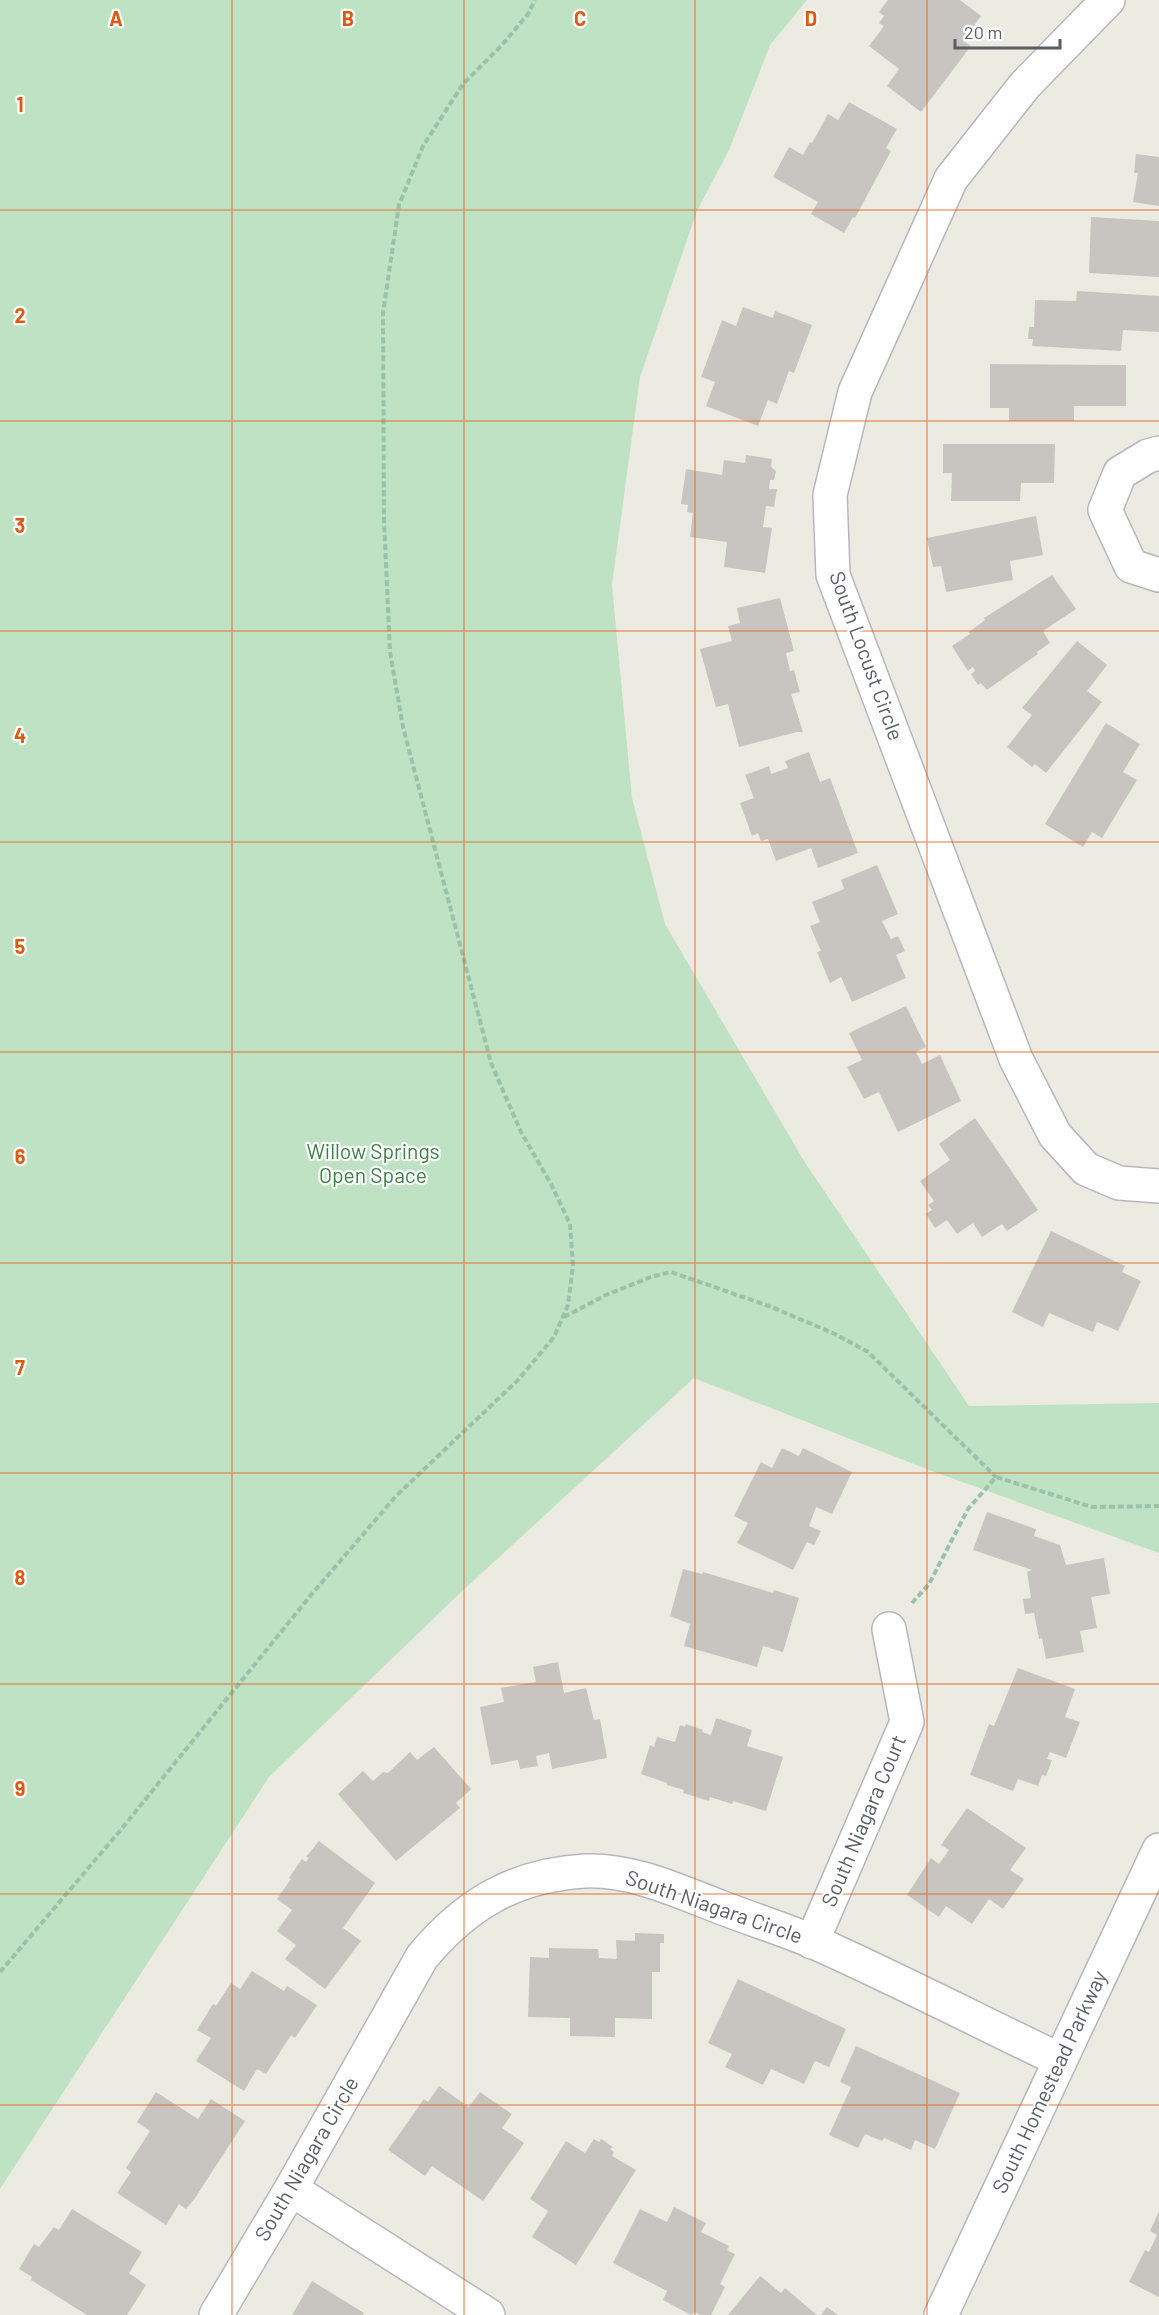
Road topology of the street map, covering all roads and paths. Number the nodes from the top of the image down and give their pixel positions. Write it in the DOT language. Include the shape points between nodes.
graph roads {
  1 [pos="535,0"];
  2 [pos="1108,0"];
  3 [pos="1159,453"];
  4 [pos="1159,575"];
  5 [pos="1159,1186"];
  6 [pos="563,1317"];
  7 [pos="996,1477"];
  8 [pos="1159,1506"];
  9 [pos="889,1629"];
  10 [pos="1159,1850"];
  11 [pos="812,1942"];
  12 [pos="0,1972"];
  13 [pos="1060,2060"];
  14 [pos="291,2189"];
  15 [pos="216,2315"];
  16 [pos="488,2315"];
  17 [pos="941,2315"];
  1 -- 6 [label="path" via="502,45 464,84 423,146 399,205 383,313 384,520 390,652 403,727 491,1063 520,1132 570,1224 573,1266"];
  2 -- 5 [label="street, South Locust Circle" via="1025,86 951,179 855,392 830,495 832,575 1016,1059 1055,1134 1086,1169 1119,1183"];
  3 -- 4 [label="street" via="1120,473 1105,510 1131,566"];
  6 -- 7 [label="path" via="606,1295 671,1272 769,1306 868,1352"];
  6 -- 12 [label="path" via="554,1337 518,1380 396,1496"];
  7 -- 8 [label="path" via="1092,1507"];
  7 -- 9 [label="path" via="968,1509 929,1584"];
  9 -- 11 [label="street, South Niagara Court" via="907,1722"];
  10 -- 13 [label="street, South Homestead Parkway"];
  11 -- 13 [label="street, South Niagara Circle"];
  11 -- 14 [label="street, South Niagara Circle" via="623,1874 559,1874 524,1881 481,1901 443,1932 422,1957"];
  13 -- 17 [label="street, South Homestead Parkway"];
  14 -- 15 [label="street, South Niagara Circle"];
  14 -- 16 [label="street"];
}
